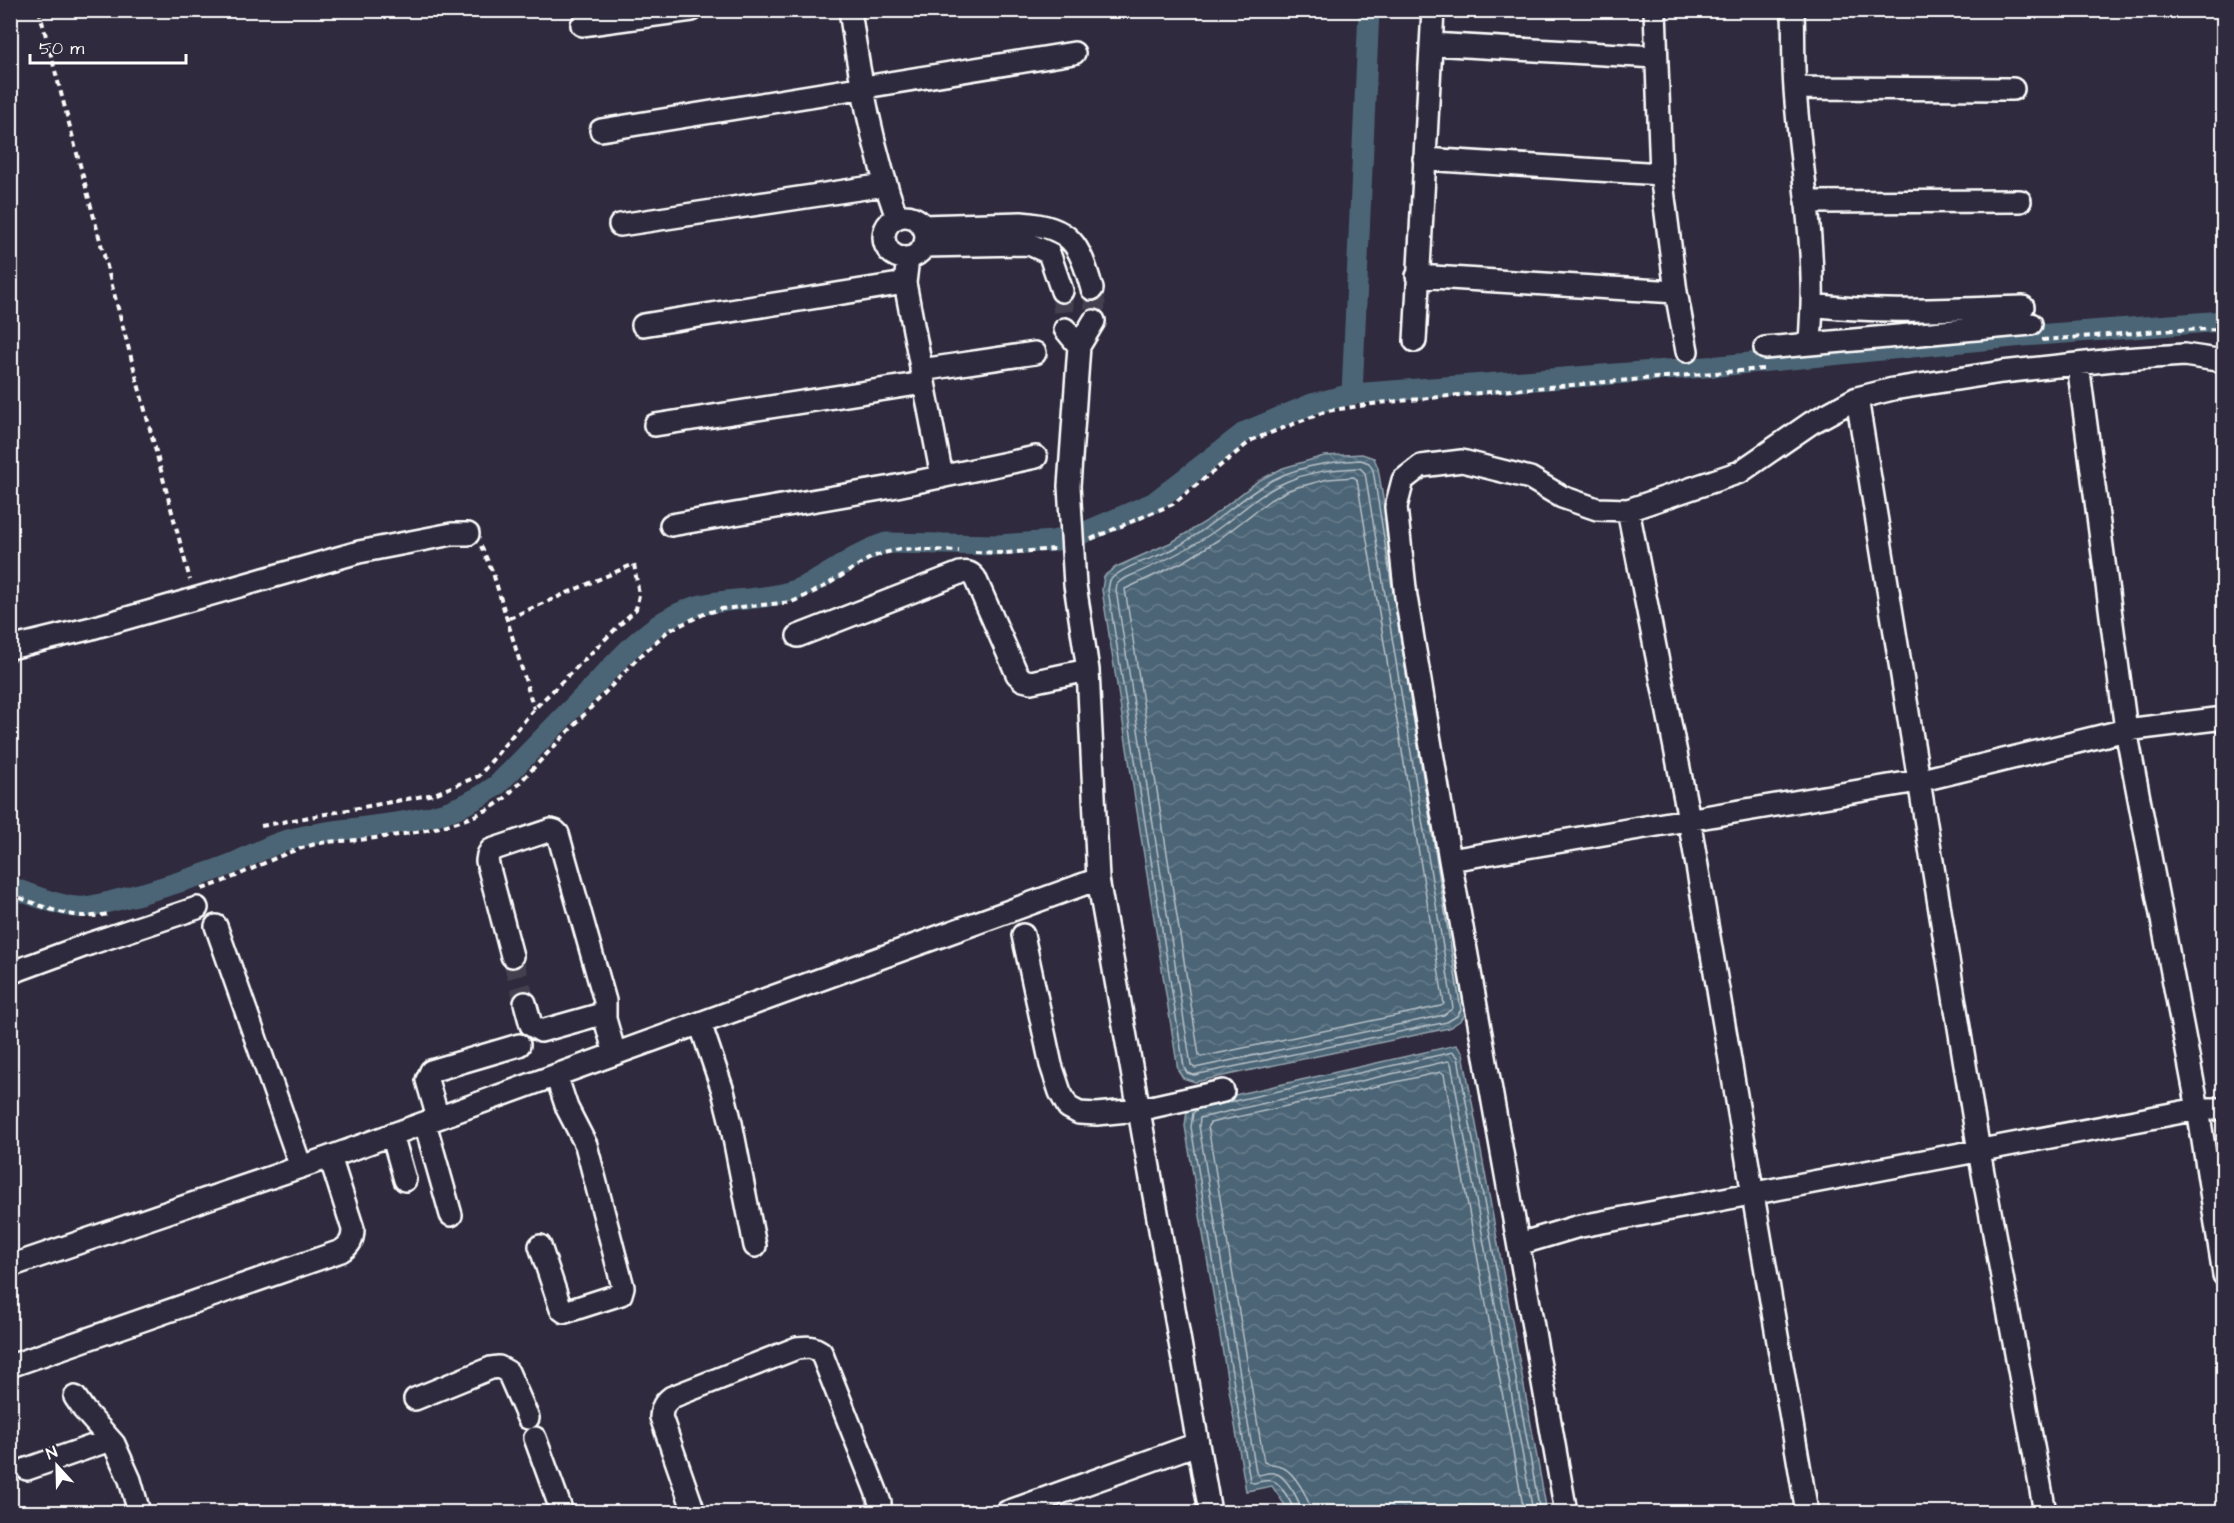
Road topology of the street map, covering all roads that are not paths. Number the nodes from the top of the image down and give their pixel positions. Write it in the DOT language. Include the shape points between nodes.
graph roads {
  1 [pos="692,10"];
  2 [pos="850,10"];
  3 [pos="1433,10"];
  4 [pos="1655,10"];
  5 [pos="1793,10"];
  6 [pos="582,25"];
  7 [pos="1431,44"];
  8 [pos="1074,53"];
  9 [pos="1656,57"];
  10 [pos="861,86"];
  11 [pos="1795,88"];
  12 [pos="2013,89"];
  13 [pos="601,130"];
  14 [pos="1424,159"];
  15 [pos="1661,174"];
  16 [pos="885,185"];
  17 [pos="2020,201"];
  18 [pos="1806,202"];
  19 [pos="897,218"];
  20 [pos="620,225"];
  21 [pos="918,243"];
  22 [pos="1417,276"];
  23 [pos="905,284"];
  24 [pos="1092,289"];
  25 [pos="1062,291"];
  26 [pos="1676,292"];
  27 [pos="1812,305"];
  28 [pos="1094,321"];
  29 [pos="643,325"];
  30 [pos="1065,329"];
  31 [pos="1414,341"];
  32 [pos="1810,344"];
  33 [pos="1079,346"];
  34 [pos="1765,348"];
  35 [pos="1687,351"];
  36 [pos="1035,353"];
  37 [pos="2223,360"];
  38 [pos="2078,364"];
  39 [pos="923,376"];
  40 [pos="1857,398"];
  41 [pos="656,425"];
  42 [pos="1036,457"];
  43 [pos="942,477"];
  44 [pos="1628,510"];
  45 [pos="671,525"];
  46 [pos="468,534"];
  47 [pos="798,636"];
  48 [pos="10,648"];
  49 [pos="1088,670"];
  50 [pos="2223,718"];
  51 [pos="2126,730"];
  52 [pos="1918,781"];
  53 [pos="1689,819"];
  54 [pos="1450,860"];
  55 [pos="1098,879"];
  56 [pos="197,908"];
  57 [pos="216,926"];
  58 [pos="1023,935"];
  59 [pos="512,956"];
  60 [pos="10,973"];
  61 [pos="525,1003"];
  62 [pos="606,1013"];
  63 [pos="700,1023"];
  64 [pos="519,1045"];
  65 [pos="615,1054"];
  66 [pos="556,1075"];
  67 [pos="1223,1090"];
  68 [pos="2223,1108"];
  69 [pos="2198,1109"];
  70 [pos="1138,1110"];
  71 [pos="431,1120"];
  72 [pos="392,1134"];
  73 [pos="1979,1150"];
  74 [pos="330,1157"];
  75 [pos="301,1167"];
  76 [pos="405,1180"];
  77 [pos="1754,1194"];
  78 [pos="451,1215"];
  79 [pos="1519,1244"];
  80 [pos="540,1246"];
  81 [pos="755,1246"];
  82 [pos="10,1266"];
  83 [pos="2223,1275"];
  84 [pos="10,1366"];
  85 [pos="75,1397"];
  86 [pos="414,1399"];
  87 [pos="110,1440"];
  88 [pos="1197,1444"];
  89 [pos="27,1469"];
  90 [pos="140,1512"];
  91 [pos="562,1512"];
  92 [pos="694,1512"];
  93 [pos="878,1512"];
  94 [pos="1007,1512"];
  95 [pos="1210,1512"];
  96 [pos="1566,1512"];
  97 [pos="1808,1512"];
  98 [pos="2045,1512"];
  1 -- 6 [label="street"];
  2 -- 10 [label="street"];
  3 -- 7 [label="street"];
  4 -- 9 [label="street"];
  5 -- 11 [label="street"];
  7 -- 9 [label="street"];
  7 -- 14 [label="street"];
  8 -- 10 [label="street"];
  9 -- 15 [label="street"];
  10 -- 13 [label="street"];
  10 -- 16 [label="street"];
  11 -- 12 [label="street"];
  11 -- 18 [label="street"];
  14 -- 15 [label="street"];
  14 -- 22 [label="street"];
  15 -- 26 [label="street"];
  16 -- 19 [label="street"];
  16 -- 20 [label="street"];
  17 -- 18 [label="street"];
  18 -- 27 [label="street"];
  19 -- 21 [label="street" via="911,217"];
  19 -- 21 [label="street" via="884,233 885,246 894,255"];
  21 -- 23 [label="street"];
  21 -- 24 [label="street" via="1021,223 1059,230 1083,256"];
  21 -- 25 [label="street" via="1029,244 1049,253"];
  22 -- 26 [label="street"];
  22 -- 31 [label="street"];
  23 -- 29 [label="street"];
  23 -- 39 [label="street"];
  26 -- 35 [label="street"];
  27 -- 32 [label="street"];
  27 -- 32 [label="street" via="2027,315"];
  28 -- 33 [label="street"];
  30 -- 33 [label="street"];
  32 -- 34 [label="street"];
  33 -- 49 [label="street" via="1069,486 1075,585"];
  36 -- 39 [label="street"];
  37 -- 38 [label="street" via="2184,355"];
  38 -- 40 [label="street" via="2002,372"];
  38 -- 51 [label="street"];
  39 -- 41 [label="street"];
  39 -- 43 [label="street"];
  40 -- 44 [label="street" via="1811,423 1740,472"];
  40 -- 52 [label="street"];
  42 -- 43 [label="street"];
  43 -- 45 [label="street"];
  44 -- 53 [label="street"];
  44 -- 54 [label="street" via="1597,509 1562,497 1530,478 1462,461 1421,466 1403,480 1396,507 1406,597"];
  46 -- 48 [label="street" via="359,552"];
  47 -- 49 [label="street" via="966,572 975,578 1023,680 1031,682"];
  49 -- 55 [label="street"];
  50 -- 51 [label="street"];
  51 -- 52 [label="street"];
  51 -- 69 [label="street"];
  52 -- 53 [label="street"];
  52 -- 73 [label="street"];
  53 -- 54 [label="street"];
  53 -- 77 [label="street"];
  54 -- 79 [label="street"];
  55 -- 63 [label="street"];
  55 -- 70 [label="street"];
  56 -- 60 [label="street"];
  57 -- 75 [label="street"];
  58 -- 70 [label="street" via="1051,1065 1068,1107 1079,1113 1097,1114"];
  59 -- 62 [label="street" via="488,855 492,850 555,831"];
  61 -- 62 [label="street" via="531,1024 541,1031"];
  62 -- 65 [label="street"];
  63 -- 65 [label="street"];
  63 -- 81 [label="street" via="731,1123"];
  64 -- 71 [label="street" via="431,1071 427,1080"];
  65 -- 66 [label="street"];
  66 -- 71 [label="street"];
  66 -- 80 [label="street" via="586,1145 623,1287 621,1294 565,1312"];
  67 -- 70 [label="street"];
  68 -- 69 [label="street"];
  69 -- 73 [label="street"];
  69 -- 83 [label="street"];
  70 -- 88 [label="street"];
  71 -- 72 [label="street"];
  71 -- 78 [label="street"];
  72 -- 74 [label="street"];
  72 -- 76 [label="street"];
  73 -- 77 [label="street"];
  73 -- 98 [label="street"];
  74 -- 75 [label="street"];
  74 -- 84 [label="street" via="353,1229 349,1246"];
  75 -- 82 [label="street"];
  77 -- 79 [label="street" via="1576,1227"];
  77 -- 97 [label="street"];
  79 -- 96 [label="street"];
  85 -- 87 [label="street"];
  86 -- 91 [label="street" via="491,1368 508,1372"];
  87 -- 89 [label="street"];
  87 -- 90 [label="street" via="130,1480"];
  88 -- 94 [label="street"];
  88 -- 95 [label="street"];
  92 -- 93 [label="street" via="661,1417 664,1403 807,1347 821,1352 876,1491"];
}
